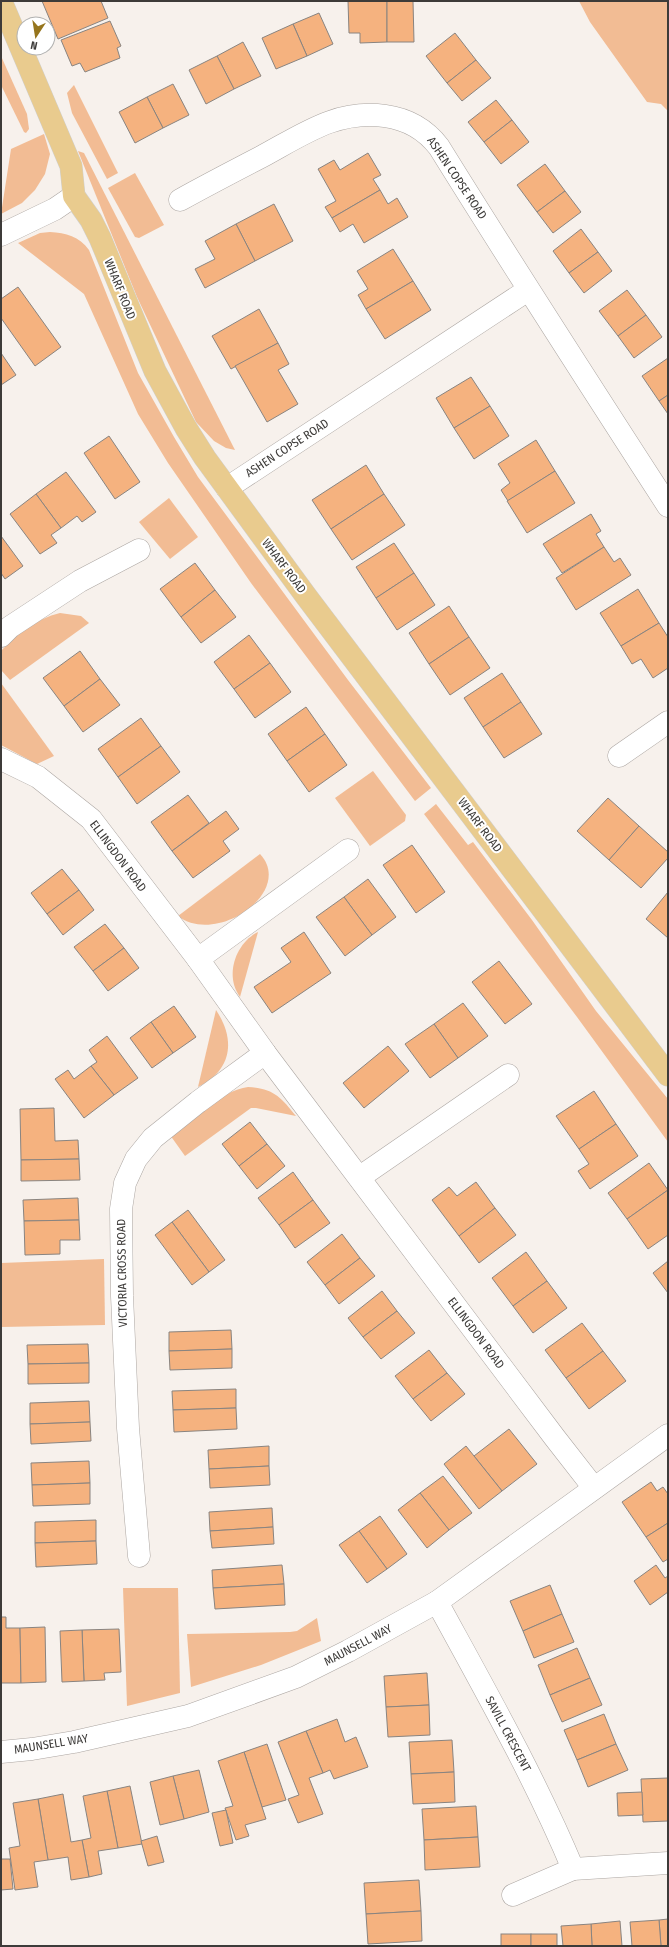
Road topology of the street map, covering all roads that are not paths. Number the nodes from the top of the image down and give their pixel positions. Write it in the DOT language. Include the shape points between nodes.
graph roads {
  1 [pos="1,1"];
  2 [pos="74,196"];
  3 [pos="180,200"];
  4 [pos="1,235"];
  5 [pos="528,290"];
  6 [pos="227,488"];
  7 [pos="668,506"];
  8 [pos="138,550"];
  9 [pos="1,636"];
  10 [pos="668,722"];
  11 [pos="619,756"];
  12 [pos="1,759"];
  13 [pos="348,850"];
  14 [pos="198,959"];
  15 [pos="265,1053"];
  16 [pos="508,1075"];
  17 [pos="668,1075"];
  18 [pos="360,1177"];
  19 [pos="668,1435"];
  20 [pos="594,1488"];
  21 [pos="139,1556"];
  22 [pos="437,1602"];
  23 [pos="1,1752"];
  24 [pos="668,1863"];
  25 [pos="573,1869"];
  26 [pos="513,1896"];
  1 -- 2 [label="main road, WHARF ROAD" via="70,166"];
  2 -- 4 [label="street" via="55,209"];
  2 -- 6 [label="main road, WHARF ROAD" via="100,238 155,371 186,428"];
  3 -- 5 [label="street, ASHEN COPSE ROAD" via="331,121 360,114 394,117 416,126 434,140"];
  5 -- 6 [label="street, ASHEN COPSE ROAD"];
  5 -- 7 [label="street, ASHEN COPSE ROAD"];
  6 -- 17 [label="main road, WHARF ROAD" via="310,602"];
  8 -- 9 [label="street" via="80,581 10,626"];
  10 -- 11 [label="street"];
  12 -- 14 [label="street, ELLINGDON ROAD" via="38,777 91,819"];
  13 -- 14 [label="street"];
  14 -- 15 [label="street, ELLINGDON ROAD"];
  15 -- 18 [label="street, ELLINGDON ROAD"];
  15 -- 21 [label="street, VICTORIA CROSS ROAD" via="153,1138 136,1159 125,1183 121,1209 122,1296 128,1428"];
  16 -- 18 [label="street"];
  18 -- 20 [label="street, ELLINGDON ROAD"];
  19 -- 20 [label="street, MAUNSELL WAY"];
  20 -- 22 [label="street, MAUNSELL WAY"];
  22 -- 23 [label="street, MAUNSELL WAY" via="296,1677 188,1716 74,1742"];
  22 -- 25 [label="street, SAVILL CRESCENT" via="515,1745 554,1822"];
  24 -- 25 [label="street"];
  25 -- 26 [label="street"];
}
